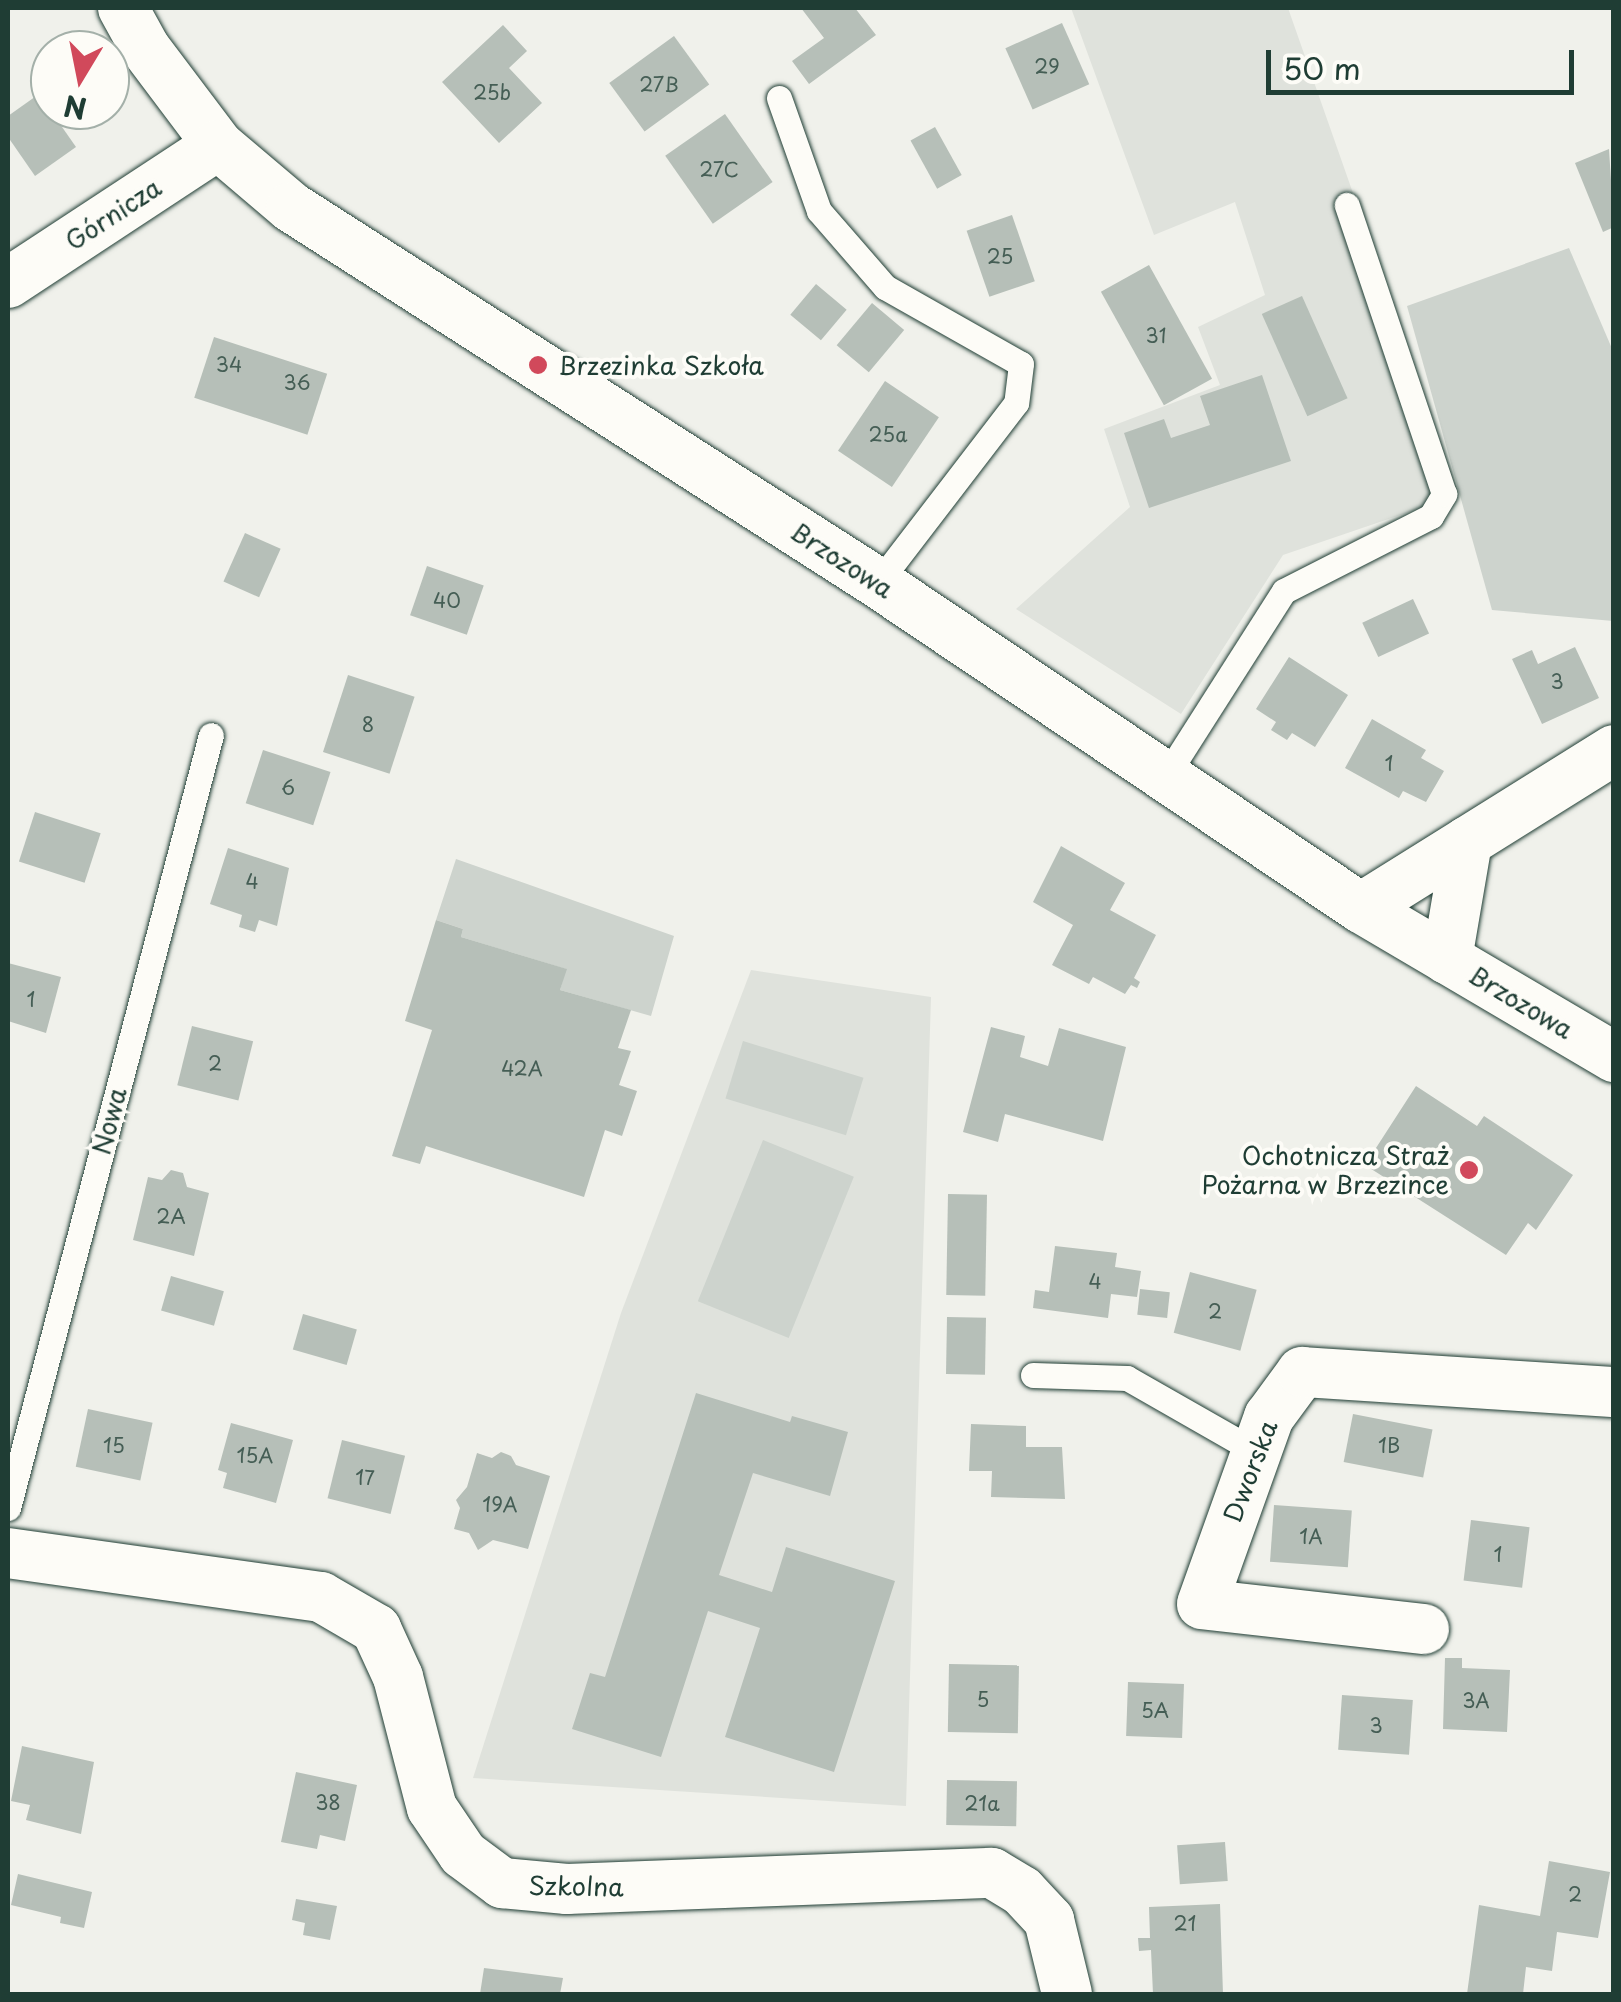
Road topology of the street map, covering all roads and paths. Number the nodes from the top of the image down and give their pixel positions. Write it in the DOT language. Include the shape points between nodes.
graph roads {
  1 [pos="123,8"];
  2 [pos="780,98"];
  3 [pos="218,145"];
  4 [pos="1348,205"];
  5 [pos="8,283"];
  6 [pos="878,583"];
  7 [pos="211,734"];
  8 [pos="1614,750"];
  9 [pos="1166,776"];
  10 [pos="1467,842"];
  11 [pos="1361,908"];
  12 [pos="1448,959"];
  13 [pos="1614,1057"];
  14 [pos="1033,1375"];
  15 [pos="1614,1392"];
  16 [pos="1256,1451"];
  17 [pos="8,1508"];
  18 [pos="8,1553"];
  19 [pos="1424,1629"];
  20 [pos="1067,1994"];
  1 -- 3 [label="street, Brzozowa"];
  2 -- 6 [label="lane" via="819,210 885,287 1021,364 1016,403"];
  3 -- 5 [label="street, Górnicza"];
  3 -- 6 [label="street, Brzozowa" via="291,207"];
  4 -- 9 [label="lane" via="1444,494 1432,516 1284,590"];
  6 -- 9 [label="street, Brzozowa"];
  7 -- 17 [label="lane, Nowa"];
  8 -- 10 [label="street"];
  9 -- 11 [label="street, Brzozowa"];
  10 -- 11 [label="street"];
  10 -- 12 [label="street"];
  11 -- 12 [label="street, Brzozowa"];
  12 -- 13 [label="street, Brzozowa"];
  14 -- 16 [label="lane" via="1127,1378"];
  15 -- 16 [label="street, Dworska" via="1302,1372 1269,1417"];
  16 -- 19 [label="street, Dworska" via="1202,1604"];
  18 -- 20 [label="street, Szkolna" via="321,1597 376,1628 398,1678 432,1808 463,1854 502,1883 567,1890 992,1873 1022,1891 1049,1920"];
}
